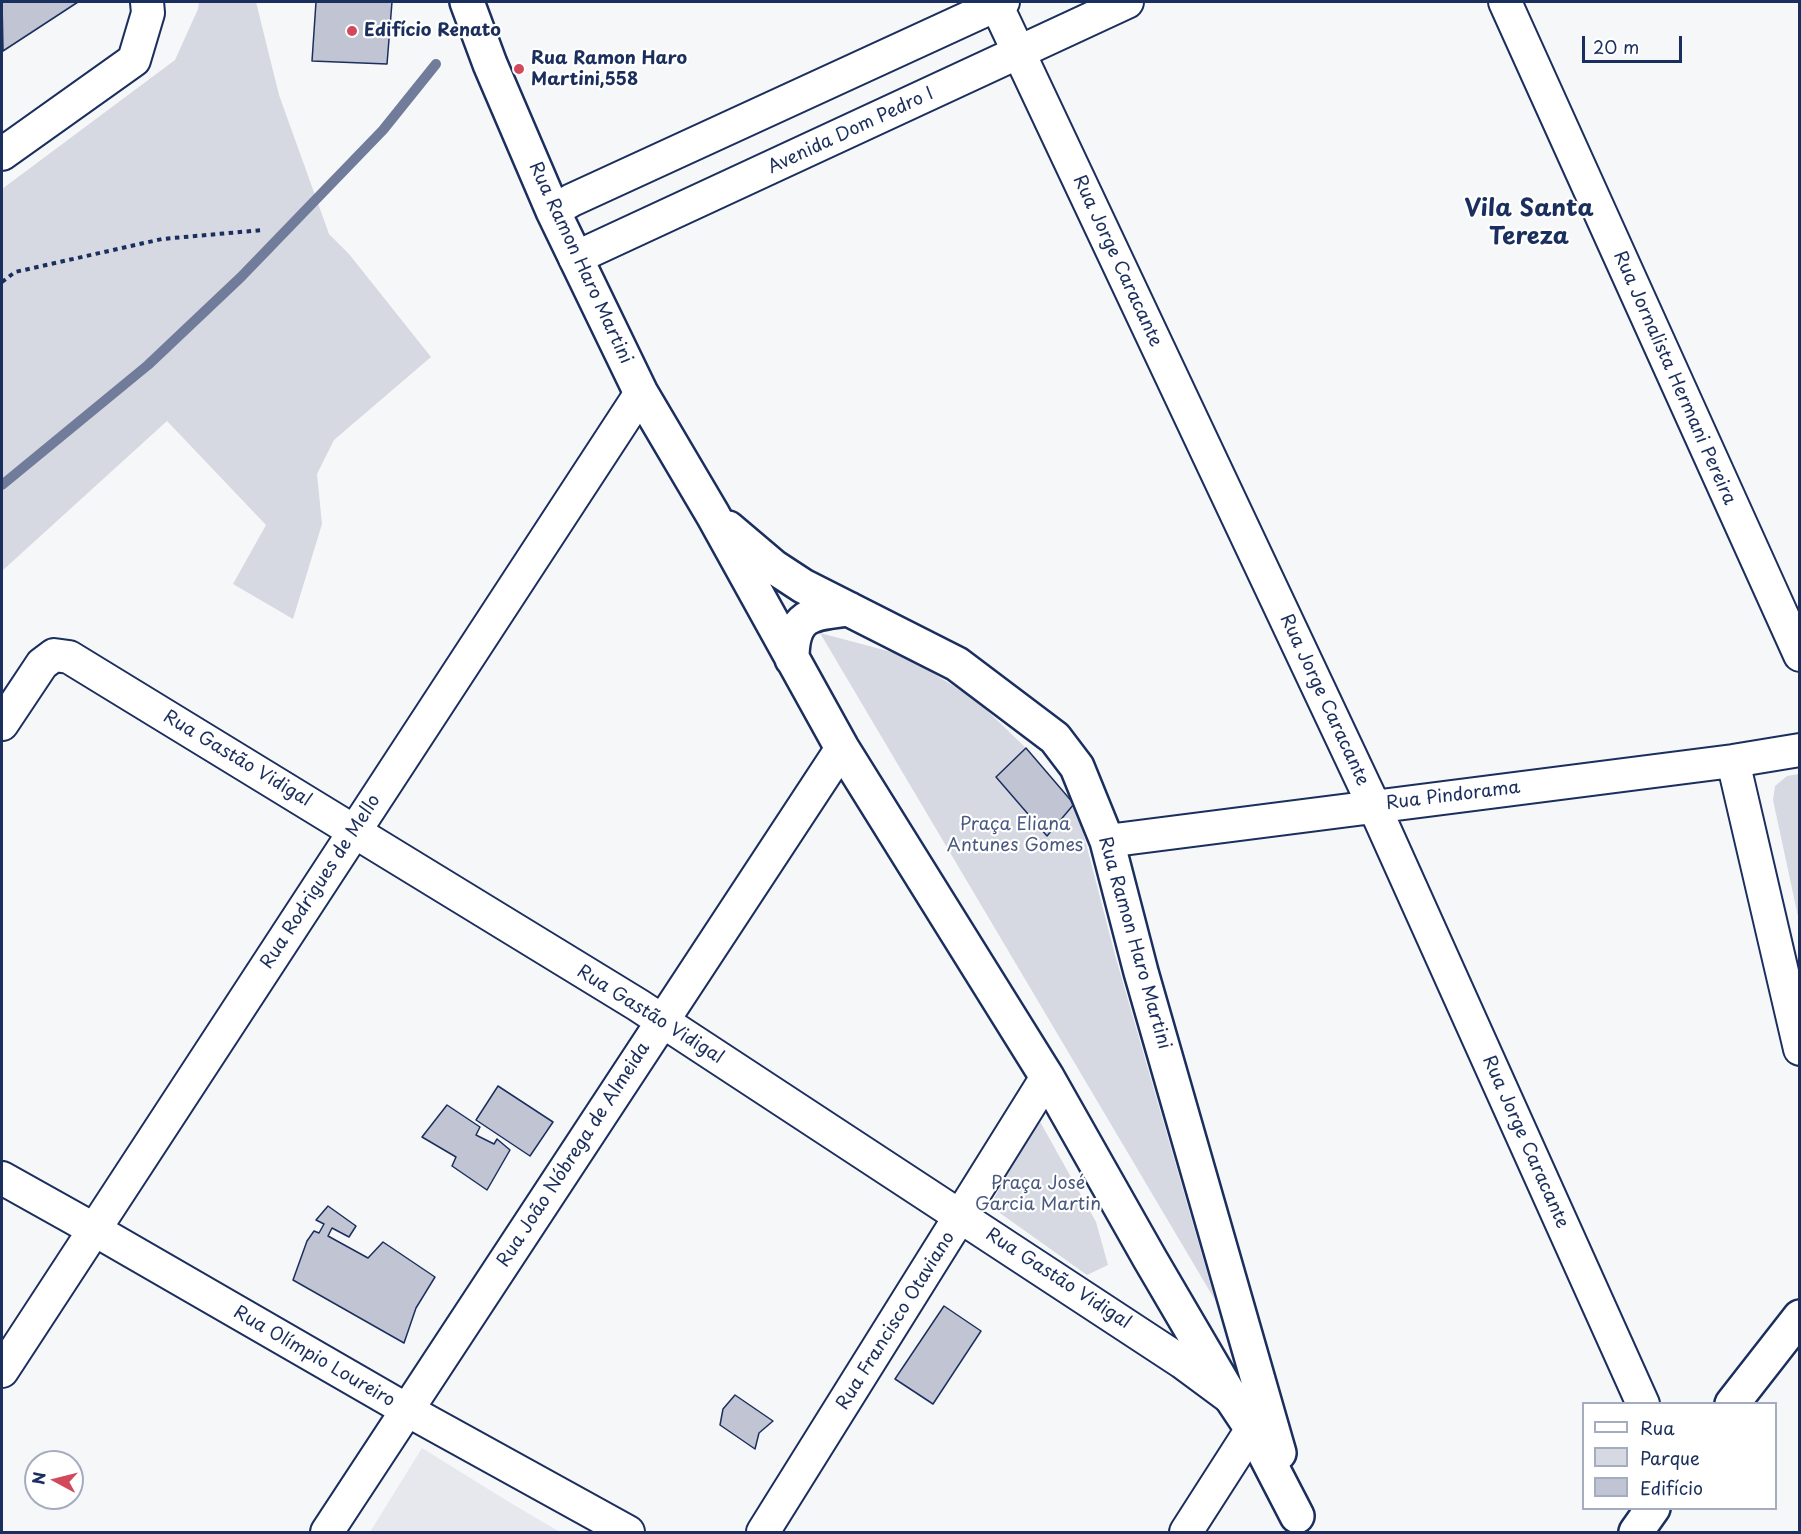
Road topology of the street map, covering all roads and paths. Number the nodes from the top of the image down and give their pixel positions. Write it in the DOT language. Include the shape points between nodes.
graph roads {
  1 [pos="467,2"];
  2 [pos="1127,2"];
  3 [pos="1505,2"];
  4 [pos="998,3"];
  5 [pos="148,7"];
  6 [pos="1019,53"];
  7 [pos="2,154"];
  8 [pos="553,211"];
  9 [pos="262,230"];
  10 [pos="575,258"];
  11 [pos="2,282"];
  12 [pos="641,393"];
  13 [pos="712,515"];
  14 [pos="849,609"];
  15 [pos="1800,655"];
  16 [pos="792,659"];
  17 [pos="2,724"];
  18 [pos="842,748"];
  19 [pos="1800,750"];
  20 [pos="1733,761"];
  21 [pos="1374,806"];
  22 [pos="354,831"];
  23 [pos="1107,842"];
  24 [pos="662,1021"];
  25 [pos="1800,1049"];
  26 [pos="1047,1077"];
  27 [pos="2,1178"];
  28 [pos="962,1216"];
  29 [pos="95,1230"];
  30 [pos="1800,1317"];
  31 [pos="2,1371"];
  32 [pos="1232,1399"];
  33 [pos="1642,1402"];
  34 [pos="1734,1402"];
  35 [pos="407,1410"];
  36 [pos="1252,1429"];
  37 [pos="1652,1510"];
  38 [pos="1299,1524"];
  39 [pos="327,1533"];
  40 [pos="628,1533"];
  41 [pos="763,1533"];
  42 [pos="1186,1533"];
  43 [pos="1636,1533"];
  1 -- 8 [label="main road, Rua Ramon Haro Martini"];
  2 -- 6 [label="street, Avenida Dom Pedro I"];
  3 -- 15 [label="street, Rua Jornalista Hermani Pereira"];
  4 -- 6 [label="street, Rua Jorge Caracante"];
  4 -- 8 [label="street"];
  5 -- 7 [label="street" via="134,60"];
  6 -- 10 [label="street, Avenida Dom Pedro I"];
  6 -- 21 [label="street, Rua Jorge Caracante"];
  8 -- 10 [label="main road, Rua Ramon Haro Martini"];
  9 -- 11 [label="path" via="162,239 15,272"];
  10 -- 12 [label="main road, Rua Ramon Haro Martini"];
  12 -- 13 [label="main road, Rua Ramon Haro Martini"];
  12 -- 22 [label="street, Rua Rodrigues de Mello"];
  13 -- 14 [label="main road, Rua Ramon Haro Martini" via="774,567"];
  13 -- 16 [label="main road, Rua Ramon Haro Martini"];
  14 -- 16 [label="main road" via="825,611 797,627"];
  14 -- 23 [label="main road, Rua Ramon Haro Martini" via="957,664 1055,738 1077,767"];
  16 -- 18 [label="main road, Rua Ramon Haro Martini"];
  17 -- 22 [label="street, Rua Gastão Vidigal" via="42,664 54,655 69,657"];
  18 -- 24 [label="street, Rua João Nóbrega de Almeida"];
  18 -- 26 [label="main road, Rua Ramon Haro Martini"];
  19 -- 20 [label="street, Rua Pindorama"];
  20 -- 21 [label="street, Rua Pindorama"];
  20 -- 25 [label="street"];
  21 -- 23 [label="street, Rua Pindorama"];
  21 -- 33 [label="street, Rua Jorge Caracante"];
  22 -- 24 [label="street, Rua Gastão Vidigal"];
  22 -- 29 [label="street, Rua Rodrigues de Mello"];
  23 -- 38 [label="main road, Rua Ramon Haro Martini"];
  24 -- 28 [label="street, Rua Gastão Vidigal"];
  24 -- 35 [label="street, Rua João Nóbrega de Almeida"];
  26 -- 28 [label="street, Rua Francisco Otaviano"];
  26 -- 32 [label="main road, Rua Ramon Haro Martini"];
  27 -- 29 [label="street, Rua Olímpio Loureiro"];
  28 -- 32 [label="street, Rua Gastão Vidigal"];
  28 -- 41 [label="street, Rua Francisco Otaviano"];
  29 -- 31 [label="street, Rua Rodrigues de Mello"];
  29 -- 35 [label="street, Rua Olímpio Loureiro"];
  30 -- 34 [label="main road"];
  32 -- 36 [label="main road, Rua Ramon Haro Martini"];
  35 -- 39 [label="street, Rua João Nóbrega de Almeida"];
  35 -- 40 [label="street, Rua Olímpio Loureiro"];
  36 -- 38 [label="main road, Rua Ramon Haro Martini"];
  36 -- 42 [label="street"];
  37 -- 43 [label="main road"];
}
